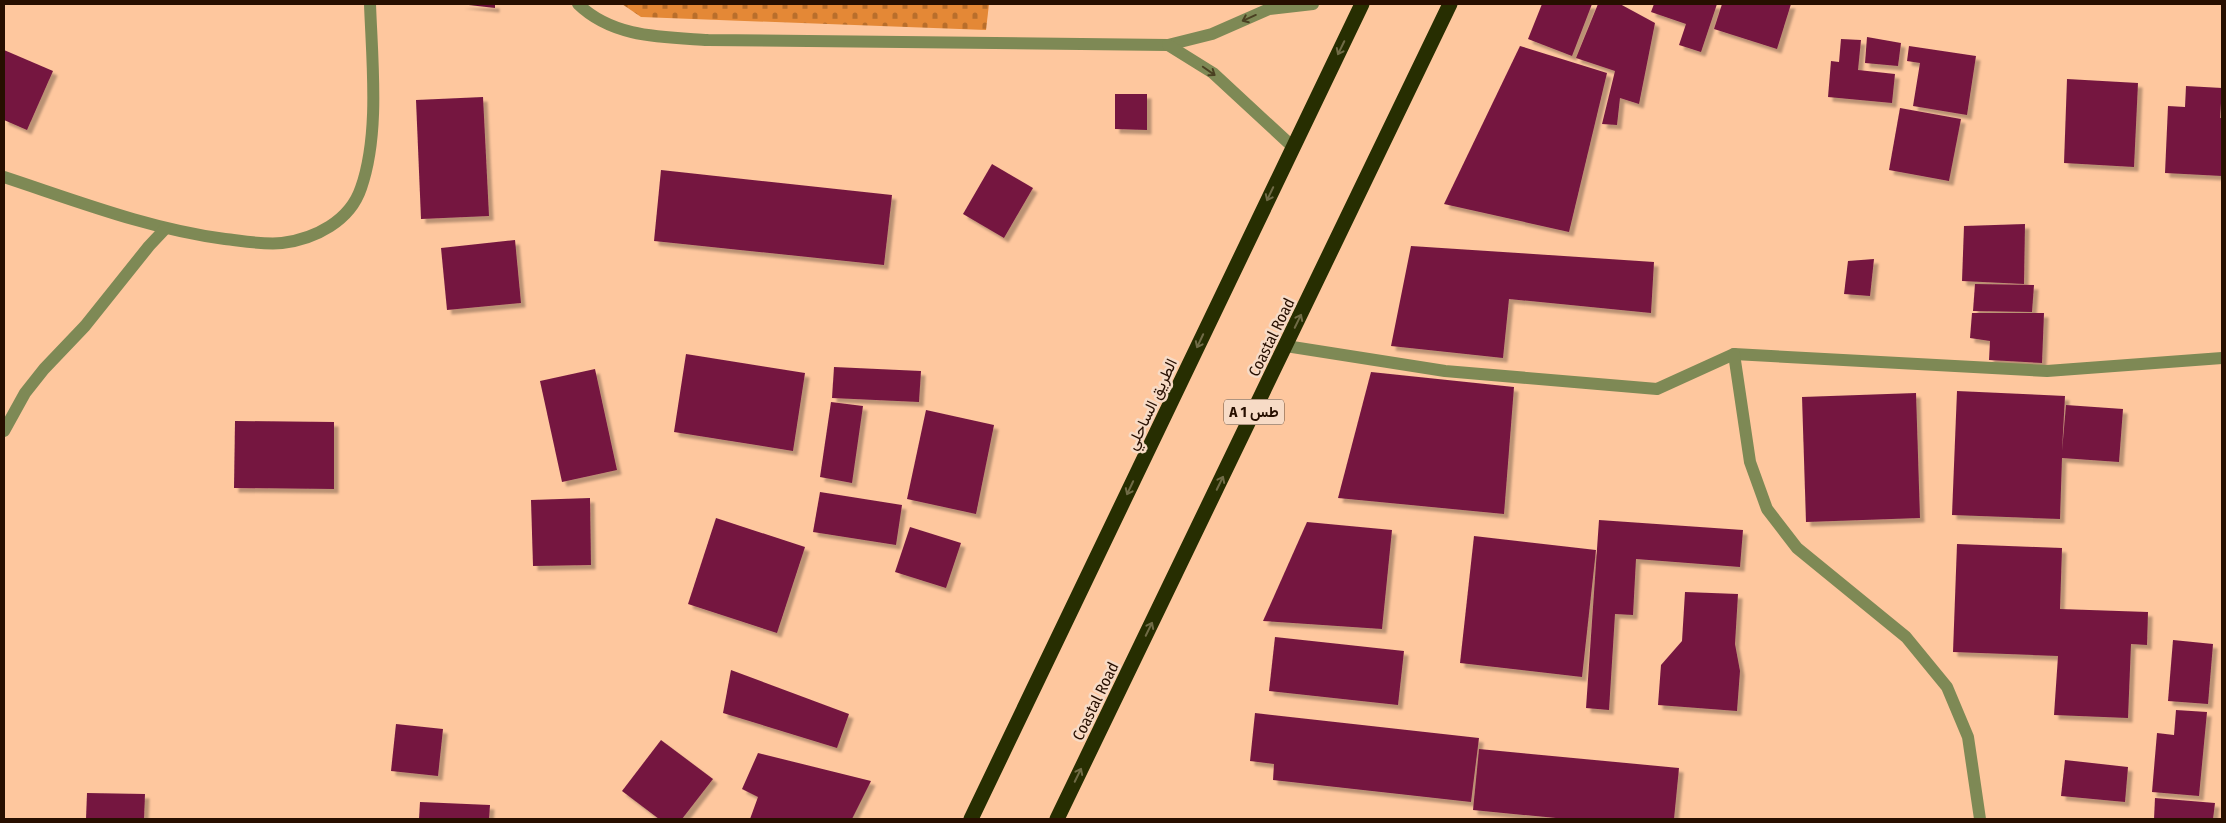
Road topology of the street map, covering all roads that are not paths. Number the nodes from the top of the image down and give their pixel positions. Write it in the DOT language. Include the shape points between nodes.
graph roads {
  1 [pos="370,4"];
  2 [pos="578,4"];
  3 [pos="1313,4"];
  4 [pos="1362,4"];
  5 [pos="1450,4"];
  6 [pos="1168,45"];
  7 [pos="1293,148"];
  8 [pos="4,177"];
  9 [pos="166,229"];
  10 [pos="1286,346"];
  11 [pos="1734,354"];
  12 [pos="2222,358"];
  13 [pos="4,431"];
  14 [pos="971,819"];
  15 [pos="1057,819"];
  16 [pos="1980,819"];
  1 -- 9 [label="street" via="372,137 360,190 349,209 331,227 282,243 249,242"];
  2 -- 6 [label="street" via="591,16 616,29 652,36 708,40"];
  3 -- 6 [label="street, one-way" via="1269,8 1212,34"];
  4 -- 7 [label="highway, الطريق الساحلي, one-way"];
  10 -- 5 [label="highway, Coastal Road / A 1 طس, one-way"];
  6 -- 7 [label="street, one-way" via="1213,72"];
  7 -- 14 [label="highway, الطريق الساحلي, one-way"];
  8 -- 9 [label="street"];
  9 -- 13 [label="street" via="148,246 85,326 25,393"];
  10 -- 11 [label="street" via="1445,371 1657,389"];
  15 -- 10 [label="highway, Coastal Road / A 1 طس, one-way"];
  11 -- 12 [label="street" via="2047,371"];
  11 -- 16 [label="street" via="1750,462 1767,510 1797,548 1906,638 1947,687 1968,737"];
}
